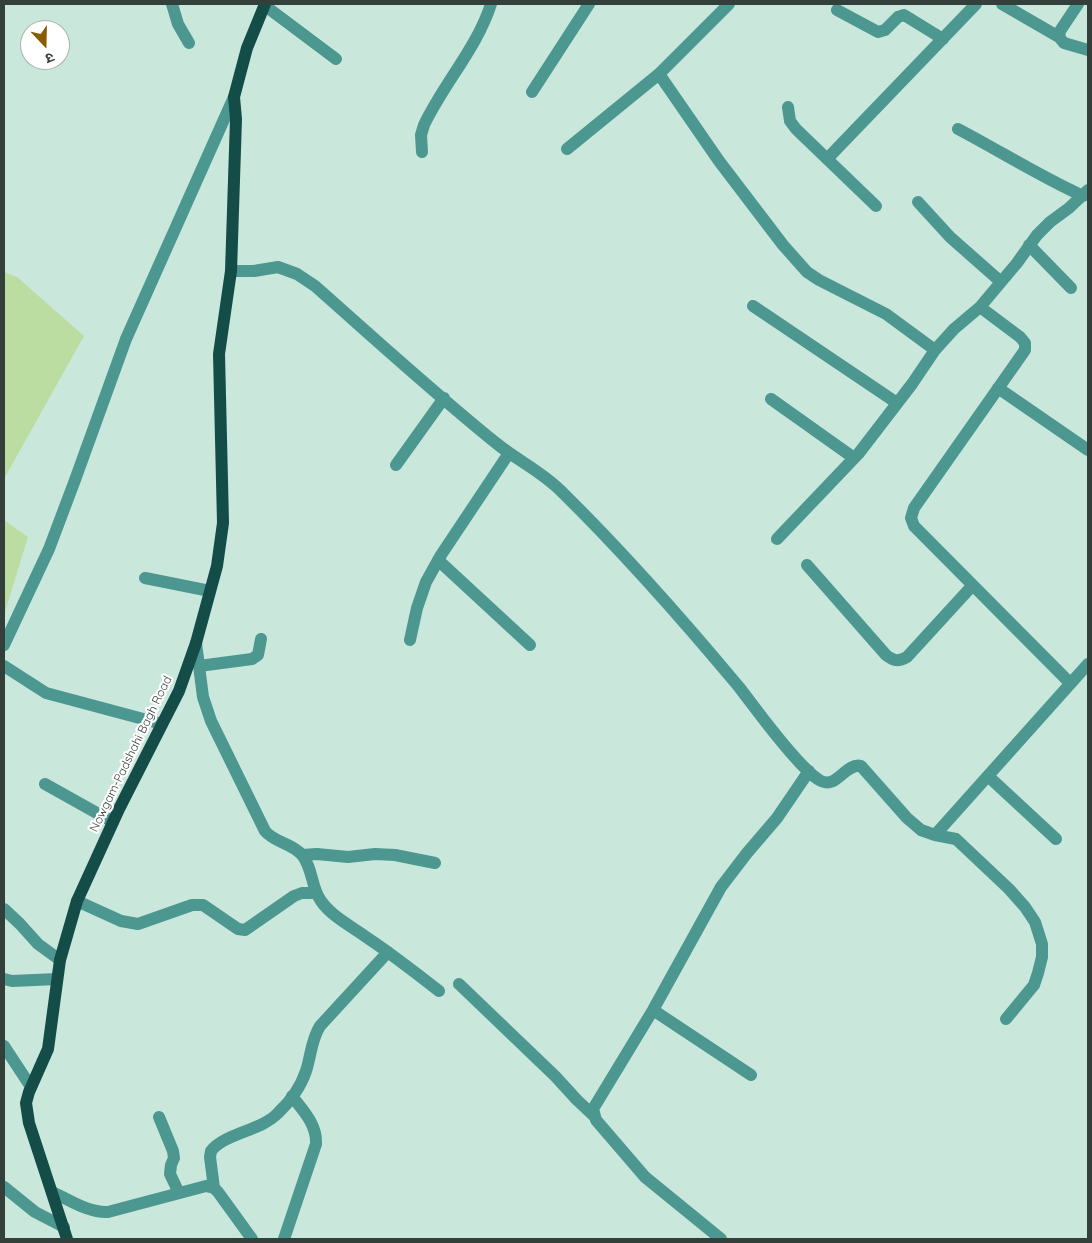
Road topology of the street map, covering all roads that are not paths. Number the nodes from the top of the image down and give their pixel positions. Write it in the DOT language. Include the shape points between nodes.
graph roads {
  1 [pos="172,4"];
  2 [pos="264,4"];
  3 [pos="491,4"];
  4 [pos="590,4"];
  5 [pos="729,4"];
  6 [pos="976,4"];
  7 [pos="1002,4"];
  8 [pos="1078,4"];
  9 [pos="837,10"];
  10 [pos="1059,37"];
  11 [pos="943,39"];
  12 [pos="189,43"];
  13 [pos="1088,50"];
  14 [pos="336,58"];
  15 [pos="660,74"];
  16 [pos="532,92"];
  17 [pos="234,97"];
  18 [pos="788,107"];
  19 [pos="958,129"];
  20 [pos="567,149"];
  21 [pos="422,152"];
  22 [pos="827,159"];
  23 [pos="1085,193"];
  24 [pos="918,202"];
  25 [pos="876,206"];
  26 [pos="1029,245"];
  27 [pos="231,272"];
  28 [pos="1001,282"];
  29 [pos="1071,288"];
  30 [pos="753,306"];
  31 [pos="980,307"];
  32 [pos="935,350"];
  33 [pos="998,388"];
  34 [pos="444,398"];
  35 [pos="771,399"];
  36 [pos="897,404"];
  37 [pos="1088,450"];
  38 [pos="509,453"];
  39 [pos="854,458"];
  40 [pos="396,465"];
  41 [pos="778,539"];
  42 [pos="438,560"];
  43 [pos="807,565"];
  44 [pos="145,578"];
  45 [pos="972,586"];
  46 [pos="210,591"];
  47 [pos="261,639"];
  48 [pos="410,640"];
  49 [pos="196,644"];
  50 [pos="4,645"];
  51 [pos="530,645"];
  52 [pos="1088,664"];
  53 [pos="4,666"];
  54 [pos="199,666"];
  55 [pos="1070,683"];
  56 [pos="162,724"];
  57 [pos="809,772"];
  58 [pos="988,776"];
  59 [pos="45,784"];
  60 [pos="113,822"];
  61 [pos="935,835"];
  62 [pos="1056,838"];
  63 [pos="302,856"];
  64 [pos="435,863"];
  65 [pos="316,893"];
  66 [pos="77,901"];
  67 [pos="4,909"];
  68 [pos="388,952"];
  69 [pos="60,960"];
  70 [pos="4,979"];
  71 [pos="57,979"];
  72 [pos="459,984"];
  73 [pos="439,992"];
  74 [pos="653,1010"];
  75 [pos="1006,1018"];
  76 [pos="4,1046"];
  77 [pos="752,1075"];
  78 [pos="31,1087"];
  79 [pos="292,1096"];
  80 [pos="594,1116"];
  81 [pos="159,1117"];
  82 [pos="4,1187"];
  83 [pos="214,1188"];
  84 [pos="52,1192"];
  85 [pos="179,1193"];
  86 [pos="66,1233"];
  87 [pos="252,1239"];
  88 [pos="284,1239"];
  89 [pos="721,1239"];
  1 -- 12 [label="street"];
  2 -- 14 [label="street"];
  2 -- 17 [label="main road, Nowgam-Padshahi Bagh Road" via="246,48"];
  3 -- 21 [label="street" via="471,47 424,125"];
  4 -- 16 [label="street"];
  5 -- 15 [label="street"];
  6 -- 11 [label="street"];
  7 -- 10 [label="street"];
  8 -- 10 [label="street"];
  9 -- 11 [label="street" via="878,32 885,30 898,17 907,16"];
  10 -- 13 [label="street" via="1064,43"];
  11 -- 22 [label="street"];
  15 -- 20 [label="street"];
  15 -- 32 [label="street" via="719,161 807,272 886,314"];
  17 -- 27 [label="main road, Nowgam-Padshahi Bagh Road"];
  17 -- 50 [label="street" via="126,340 49,549"];
  18 -- 22 [label="street" via="792,124"];
  19 -- 23 [label="street" via="1046,179"];
  22 -- 25 [label="street"];
  23 -- 26 [label="street" via="1050,222"];
  24 -- 28 [label="street" via="950,237"];
  26 -- 28 [label="street"];
  26 -- 29 [label="street"];
  27 -- 34 [label="street" via="278,267 297,274"];
  27 -- 46 [label="main road, Nowgam-Padshahi Bagh Road" via="219,354 223,522"];
  28 -- 31 [label="street"];
  30 -- 36 [label="street"];
  31 -- 32 [label="street" via="954,328"];
  31 -- 33 [label="street" via="1025,343 1024,352"];
  32 -- 36 [label="street"];
  33 -- 37 [label="street"];
  33 -- 45 [label="street" via="911,514 914,526"];
  34 -- 38 [label="street"];
  34 -- 40 [label="street"];
  35 -- 39 [label="street"];
  36 -- 39 [label="street"];
  38 -- 42 [label="street"];
  38 -- 57 [label="street" via="549,479 615,546"];
  39 -- 41 [label="street"];
  42 -- 48 [label="street" via="426,582"];
  42 -- 51 [label="street"];
  43 -- 45 [label="street" via="886,655 897,661 907,657"];
  44 -- 46 [label="street"];
  45 -- 55 [label="street"];
  46 -- 49 [label="main road, Nowgam-Padshahi Bagh Road"];
  47 -- 54 [label="street" via="258,655 252,659"];
  49 -- 54 [label="street"];
  49 -- 56 [label="main road, Nowgam-Padshahi Bagh Road" via="179,691"];
  52 -- 55 [label="street"];
  53 -- 56 [label="street" via="46,693"];
  54 -- 63 [label="street" via="210,721 261,825 271,838 296,849"];
  55 -- 58 [label="street"];
  56 -- 60 [label="main road, Nowgam-Padshahi Bagh Road"];
  57 -- 61 [label="street" via="829,783 853,766 861,766 907,818 921,830"];
  57 -- 74 [label="street" via="777,818 721,887"];
  58 -- 61 [label="street"];
  58 -- 62 [label="street"];
  59 -- 60 [label="street"];
  60 -- 66 [label="main road, Nowgam-Padshahi Bagh Road"];
  61 -- 75 [label="street" via="956,839 1009,889 1035,922 1042,944 1038,973 1034,985"];
  63 -- 64 [label="street" via="394,855"];
  63 -- 65 [label="street"];
  65 -- 66 [label="street" via="294,896 245,930 238,929 209,907 198,904 138,924 121,921"];
  65 -- 68 [label="street" via="327,908"];
  66 -- 69 [label="main road, Nowgam-Padshahi Bagh Road"];
  67 -- 69 [label="street" via="38,944"];
  68 -- 73 [label="street"];
  68 -- 79 [label="street" via="320,1026 300,1086"];
  69 -- 71 [label="main road, Nowgam-Padshahi Bagh Road"];
  70 -- 71 [label="street"];
  71 -- 78 [label="main road, Nowgam-Padshahi Bagh Road" via="49,1042"];
  72 -- 80 [label="street"];
  74 -- 77 [label="street"];
  74 -- 80 [label="street" via="594,1105"];
  76 -- 78 [label="street"];
  78 -- 84 [label="main road, Nowgam-Padshahi Bagh Road" via="27,1111"];
  79 -- 83 [label="street" via="272,1119 214,1146 210,1156"];
  79 -- 88 [label="street" via="313,1125 316,1144"];
  80 -- 89 [label="street" via="645,1176"];
  81 -- 85 [label="street" via="174,1151 170,1174"];
  82 -- 86 [label="street"];
  83 -- 85 [label="street" via="206,1186"];
  83 -- 87 [label="street"];
  84 -- 85 [label="street" via="99,1212"];
  84 -- 86 [label="main road, Nowgam-Padshahi Bagh Road"];
}
